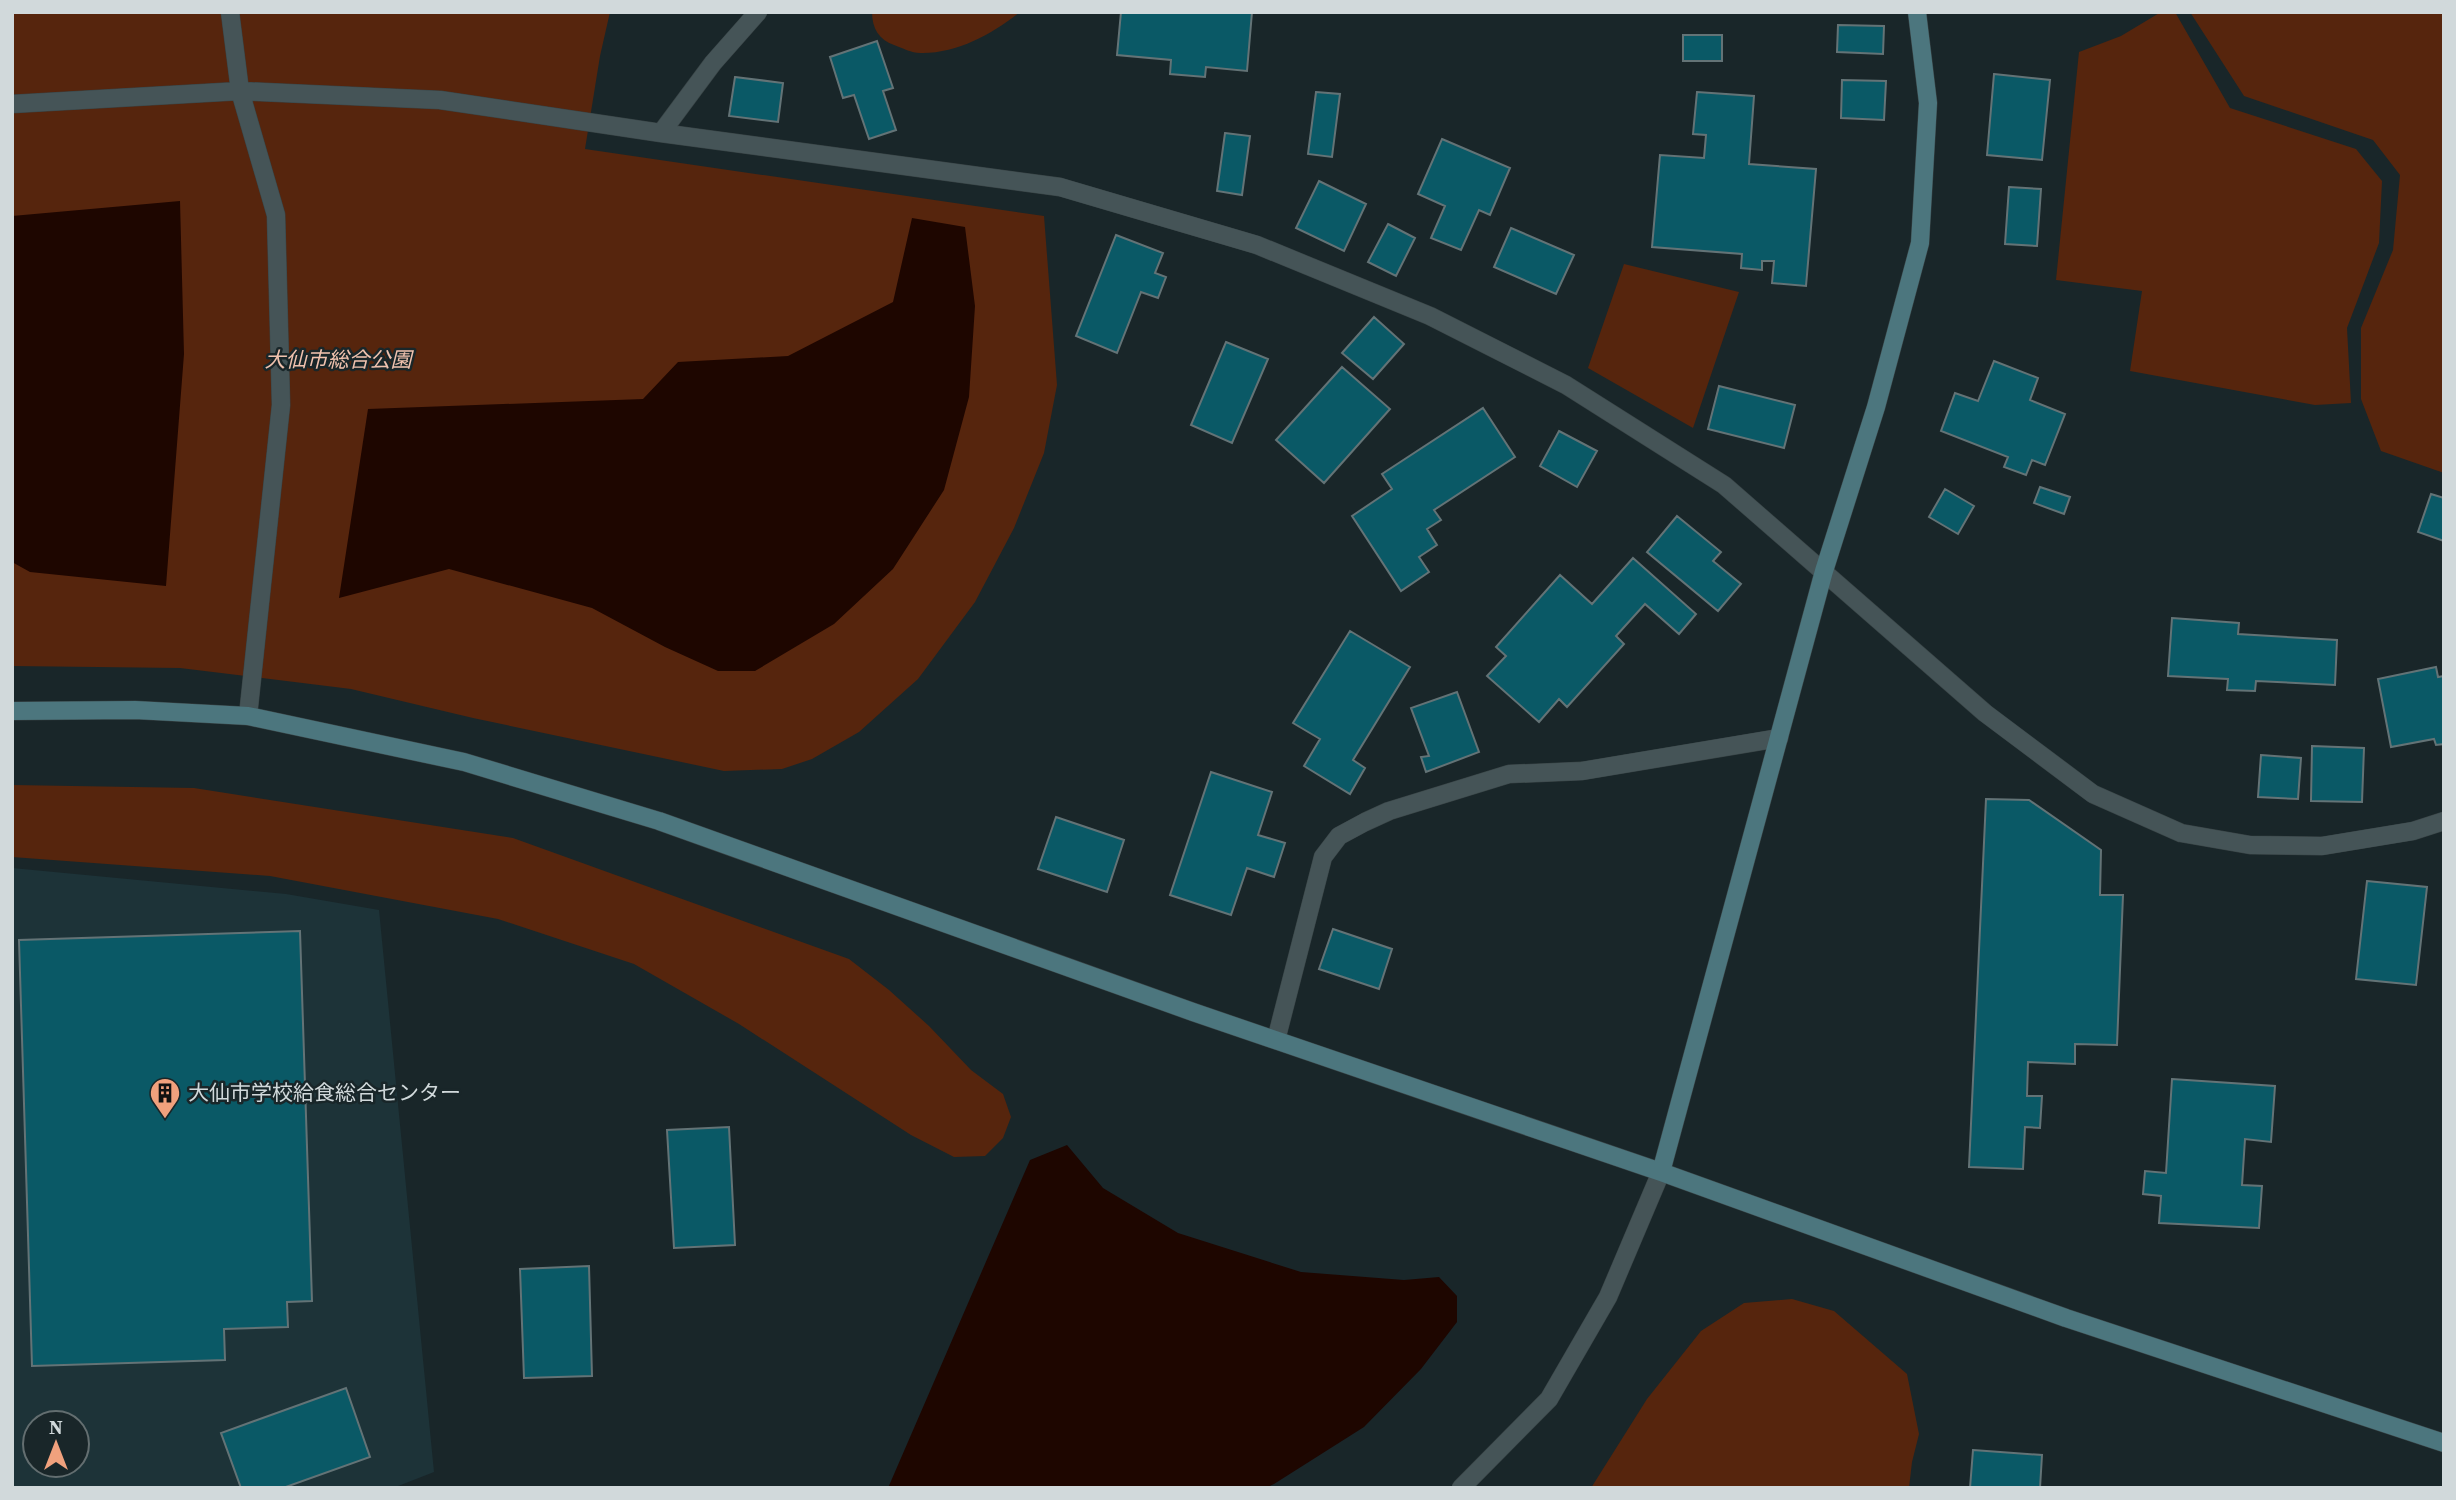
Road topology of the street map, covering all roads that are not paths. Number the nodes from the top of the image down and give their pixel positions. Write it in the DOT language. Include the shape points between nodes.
graph roads {
  1 [pos="230,12"];
  2 [pos="758,12"];
  3 [pos="1917,12"];
  4 [pos="240,91"];
  5 [pos="12,104"];
  6 [pos="662,133"];
  7 [pos="1824,571"];
  8 [pos="12,711"];
  9 [pos="248,716"];
  10 [pos="1779,738"];
  11 [pos="2444,821"];
  12 [pos="1276,1040"];
  13 [pos="1661,1172"];
  14 [pos="2444,1443"];
  15 [pos="1461,1488"];
  1 -- 4 [label="street"];
  2 -- 6 [label="street" via="713,63"];
  3 -- 7 [label="street" via="1928,103 1920,243 1876,407"];
  4 -- 5 [label="street"];
  4 -- 6 [label="street" via="440,100"];
  4 -- 9 [label="street" via="276,215 281,405"];
  6 -- 7 [label="street" via="1060,187 1256,245 1430,316 1566,385 1724,485"];
  7 -- 10 [label="street"];
  7 -- 11 [label="street" via="1985,713 2093,794 2181,833 2250,845 2322,846 2413,831"];
  8 -- 9 [label="street" via="135,710"];
  9 -- 12 [label="street" via="464,762 659,821"];
  10 -- 12 [label="street" via="1582,771 1509,774 1390,811 1339,836 1323,857"];
  10 -- 13 [label="street"];
  12 -- 13 [label="street"];
  13 -- 14 [label="street" via="2066,1318"];
  13 -- 15 [label="street" via="1608,1297 1549,1399"];
}
